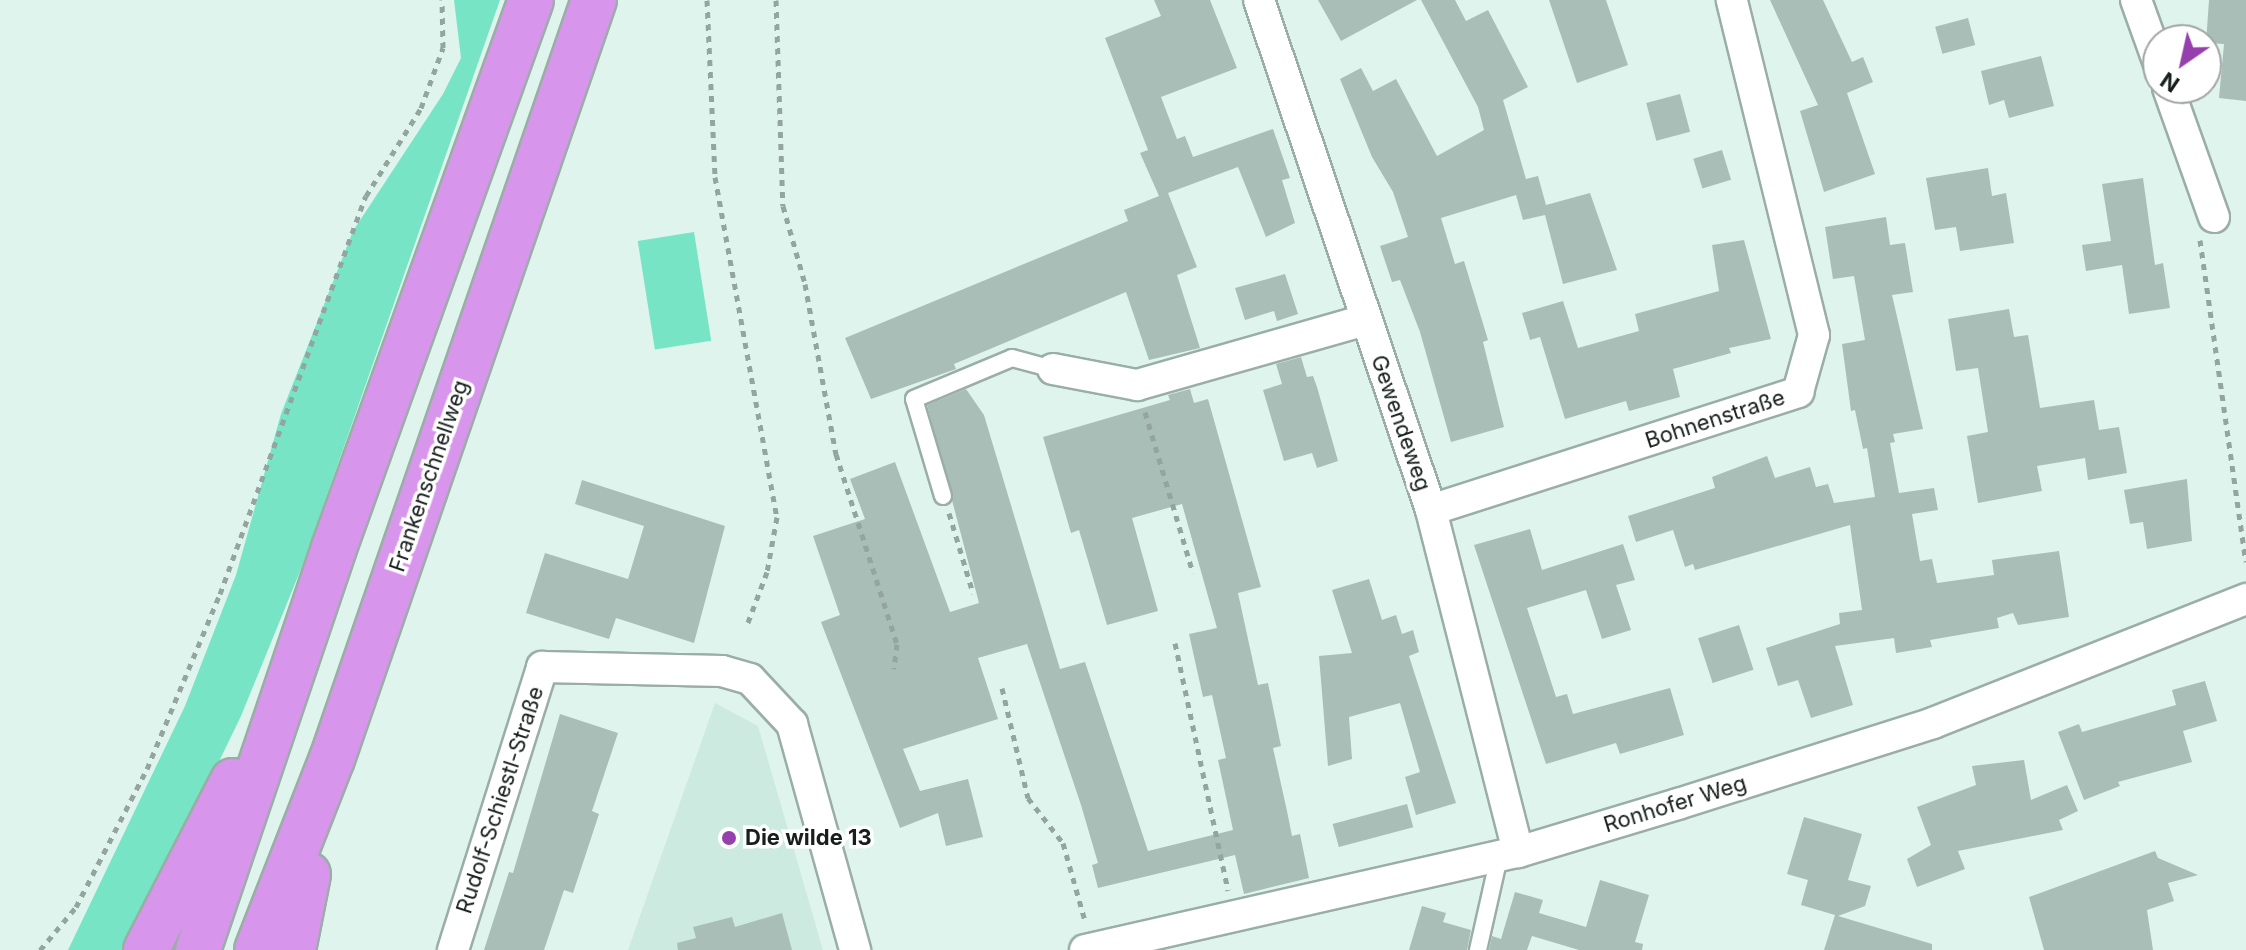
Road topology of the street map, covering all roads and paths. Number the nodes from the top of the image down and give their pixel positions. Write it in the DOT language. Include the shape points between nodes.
graph roads {
  1 [pos="442,0"];
  2 [pos="531,0"];
  3 [pos="594,0"];
  4 [pos="707,0"];
  5 [pos="776,0"];
  6 [pos="1259,0"];
  7 [pos="1732,0"];
  8 [pos="2136,0"];
  9 [pos="2145,24"];
  10 [pos="2174,104"];
  11 [pos="2214,217"];
  12 [pos="1365,320"];
  13 [pos="1053,369"];
  14 [pos="1137,385"];
  15 [pos="943,496"];
  16 [pos="1431,510"];
  17 [pos="2246,562"];
  18 [pos="1193,573"];
  19 [pos="973,593"];
  20 [pos="2246,599"];
  21 [pos="747,625"];
  22 [pos="1175,643"];
  23 [pos="295,662"];
  24 [pos="894,669"];
  25 [pos="1002,688"];
  26 [pos="332,759"];
  27 [pos="1508,855"];
  28 [pos="1234,918"];
  29 [pos="1089,949"];
  30 [pos="40,950"];
  31 [pos="146,950"];
  32 [pos="198,950"];
  33 [pos="257,950"];
  34 [pos="293,950"];
  35 [pos="453,950"];
  36 [pos="855,950"];
  37 [pos="1478,950"];
  1 -- 30 [label="path" via="443,48 421,108 366,196 220,594 154,755 76,907"];
  2 -- 23 [label="highway"];
  3 -- 26 [label="highway, Frankenschnellweg"];
  4 -- 21 [label="path" via="715,177 777,517 767,572"];
  5 -- 24 [label="path" via="783,206 805,284 836,454 897,644"];
  6 -- 12 [label="street, Gewendeweg"];
  7 -- 16 [label="street, Bohnenstraße" via="1814,335 1798,392"];
  8 -- 9 [label="street"];
  10 -- 11 [label="street"];
  11 -- 17 [label="path" via="2198,244"];
  12 -- 14 [label="street"];
  12 -- 16 [label="street, Gewendeweg"];
  13 -- 14 [label="street"];
  13 -- 15 [label="lane" via="1012,358 914,399"];
  14 -- 18 [label="path"];
  15 -- 19 [label="path"];
  16 -- 27 [label="street, Gewendeweg"];
  20 -- 27 [label="street, Ronhofer Weg" via="1933,723"];
  22 -- 28 [label="path"];
  23 -- 31 [label="highway"];
  23 -- 32 [label="highway"];
  25 -- 29 [label="path" via="1028,798 1063,843"];
  26 -- 33 [label="highway, Frankenschnellweg"];
  26 -- 34 [label="highway"];
  27 -- 28 [label="street, Ronhofer Weg"];
  27 -- 37 [label="lane"];
  28 -- 29 [label="street, Ronhofer Weg"];
  35 -- 36 [label="street, Rudolf-Schiestl-Straße" via="542,667 722,671 750,679 792,724"];
}
